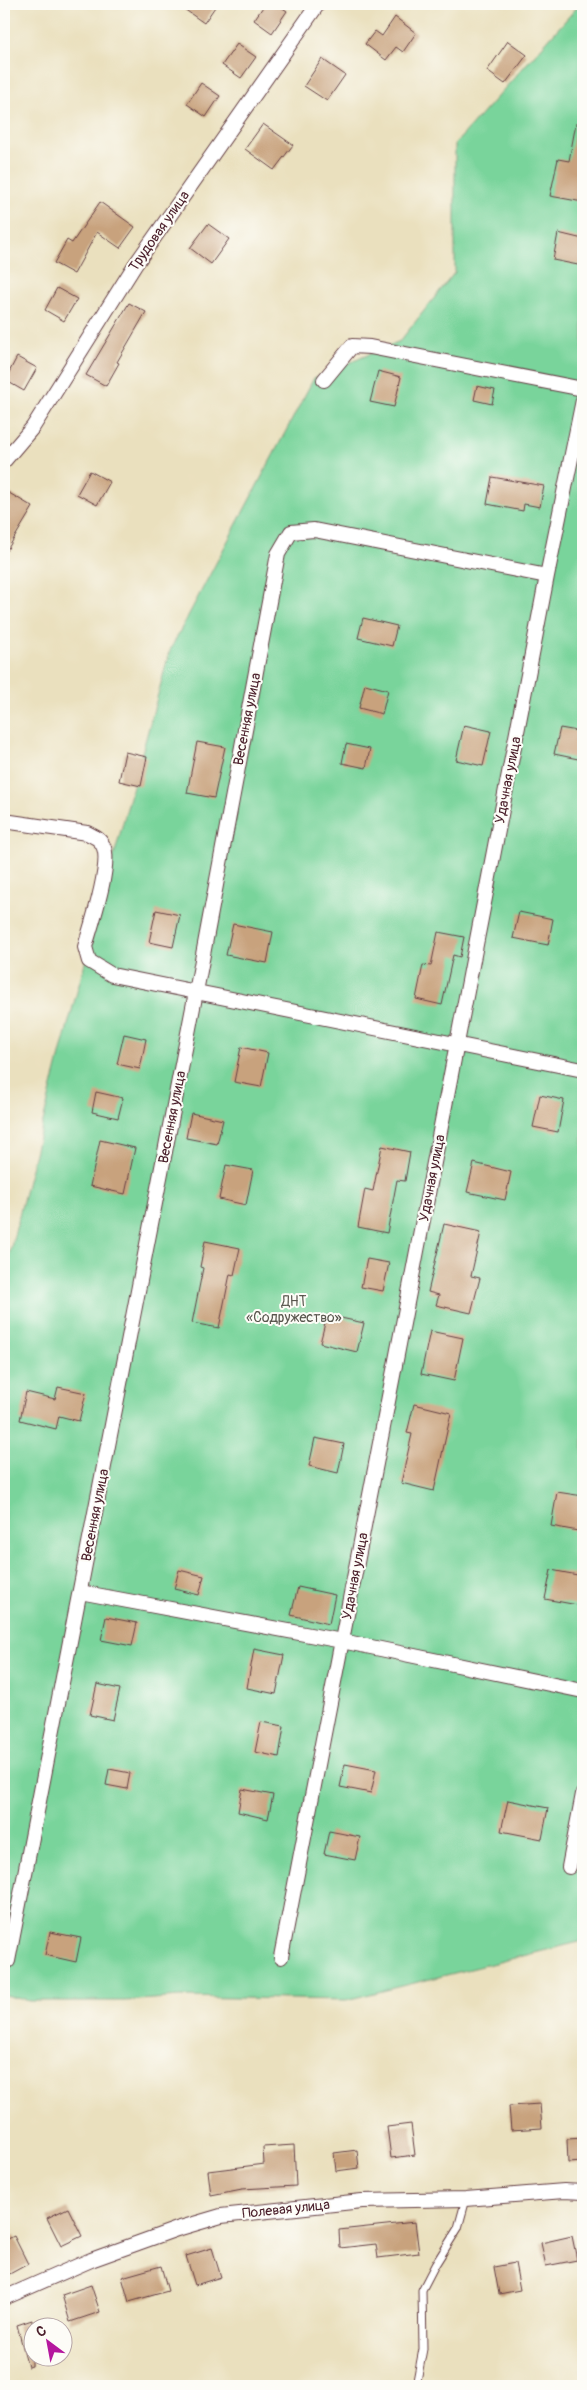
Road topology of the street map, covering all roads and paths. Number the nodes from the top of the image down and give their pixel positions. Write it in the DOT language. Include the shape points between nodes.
graph roads {
  1 [pos="318,4"];
  2 [pos="324,380"];
  3 [pos="583,389"];
  4 [pos="583,400"];
  5 [pos="4,461"];
  6 [pos="547,576"];
  7 [pos="4,820"];
  8 [pos="196,992"];
  9 [pos="458,1045"];
  10 [pos="583,1070"];
  11 [pos="80,1592"];
  12 [pos="342,1641"];
  13 [pos="583,1691"];
  14 [pos="583,1794"];
  15 [pos="569,1867"];
  16 [pos="281,1957"];
  17 [pos="8,1961"];
  18 [pos="583,2192"];
  19 [pos="466,2199"];
  20 [pos="4,2298"];
  21 [pos="416,2386"];
  1 -- 5 [label="street, Трудовая улица" via="135,265 33,428"];
  2 -- 3 [label="street" via="352,346"];
  4 -- 6 [label="street, Удачная улица"];
  6 -- 8 [label="street, Весенняя улица" via="314,530 291,532 278,554"];
  6 -- 9 [label="street, Удачная улица"];
  7 -- 8 [label="street" via="87,833 99,838 106,865 85,947 89,961 112,975"];
  8 -- 9 [label="street"];
  8 -- 11 [label="street, Весенняя улица"];
  9 -- 10 [label="street"];
  9 -- 12 [label="street, Удачная улица"];
  11 -- 12 [label="street"];
  11 -- 17 [label="street, Весенняя улица"];
  12 -- 13 [label="street"];
  12 -- 16 [label="street, Удачная улица"];
  14 -- 15 [label="street"];
  18 -- 19 [label="street, Полевая улица"];
  19 -- 20 [label="street, Полевая улица" via="362,2201 221,2216 91,2260"];
  19 -- 21 [label="lane" via="458,2228 422,2290 423,2349"];
}
